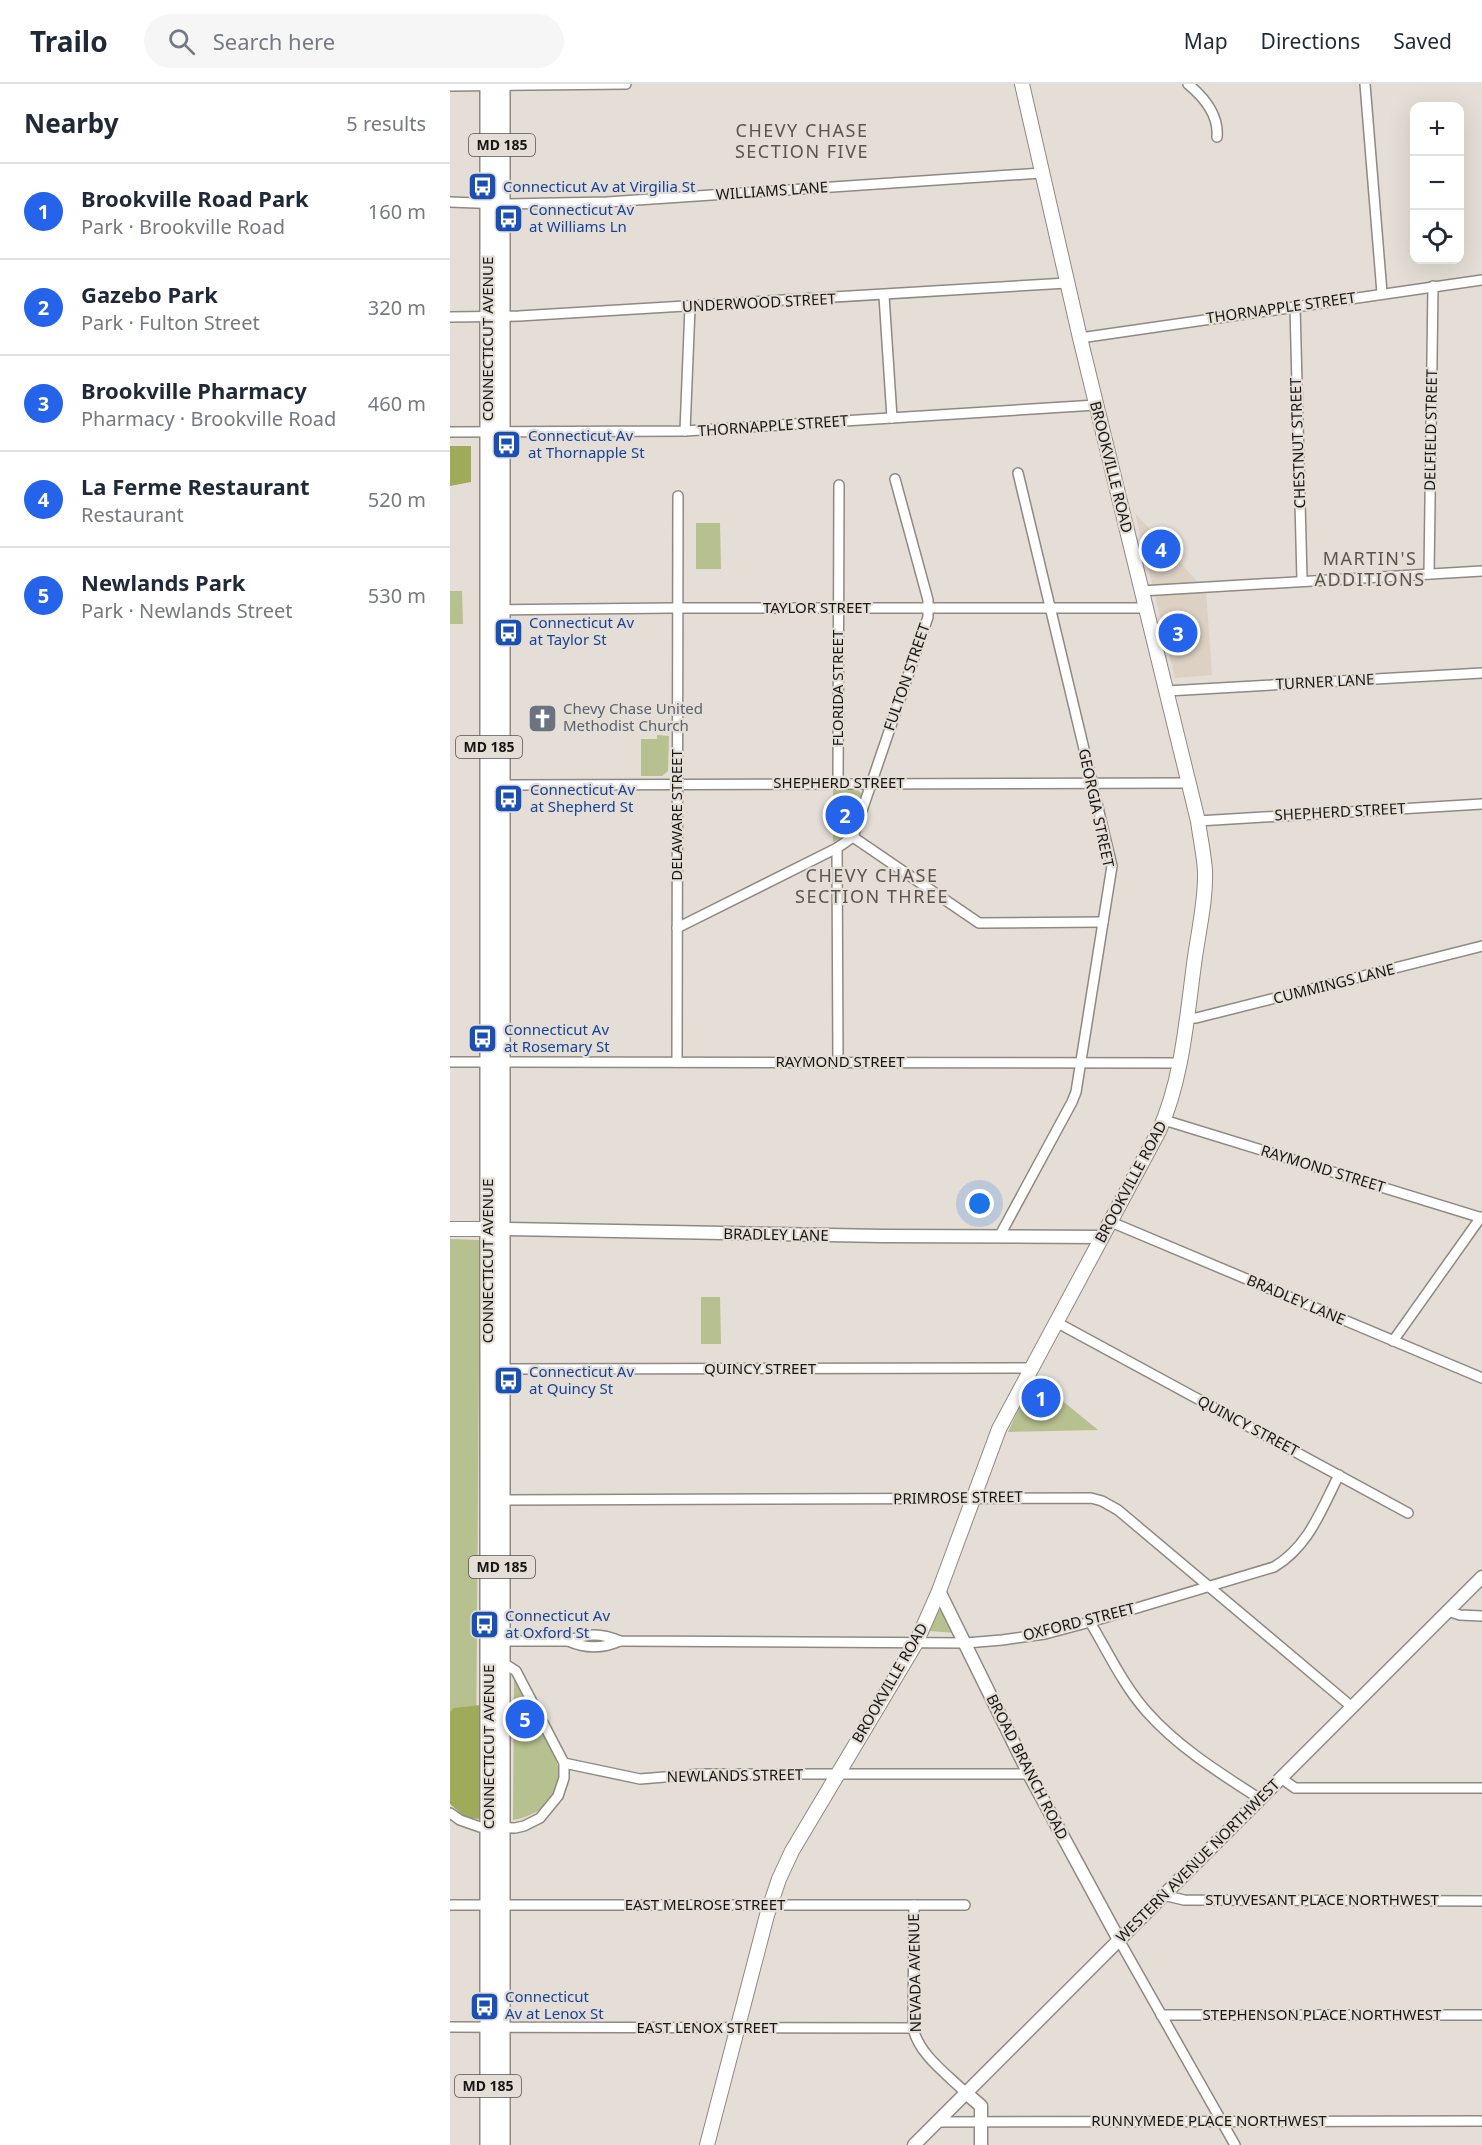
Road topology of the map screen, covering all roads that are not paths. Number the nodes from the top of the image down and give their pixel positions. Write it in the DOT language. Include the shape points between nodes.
graph roads {
  1 [pos="626,84"];
  2 [pos="1022,84"];
  3 [pos="1188,84"];
  4 [pos="1365,84"];
  5 [pos="495,85"];
  6 [pos="450,86"];
  7 [pos="1217,137"];
  8 [pos="1042,173"];
  9 [pos="450,202"];
  10 [pos="495,203"];
  11 [pos="1482,280"];
  12 [pos="1067,283"];
  13 [pos="1432,286"];
  14 [pos="1382,293"];
  15 [pos="884,296"];
  16 [pos="690,306"];
  17 [pos="1294,306"];
  18 [pos="450,317"];
  19 [pos="495,317"];
  20 [pos="1080,338"];
  21 [pos="1096,405"];
  22 [pos="892,418"];
  23 [pos="685,431"];
  24 [pos="450,432"];
  25 [pos="495,432"];
  26 [pos="1018,473"];
  27 [pos="895,479"];
  28 [pos="838,485"];
  29 [pos="678,496"];
  30 [pos="1482,571"];
  31 [pos="1429,574"];
  32 [pos="1302,580"];
  33 [pos="1142,591"];
  34 [pos="677,608"];
  35 [pos="838,608"];
  36 [pos="928,608"];
  37 [pos="1049,608"];
  38 [pos="1146,608"];
  39 [pos="495,610"];
  40 [pos="1482,673"];
  41 [pos="1167,691"];
  42 [pos="677,783"];
  43 [pos="838,783"];
  44 [pos="871,783"];
  45 [pos="1092,783"];
  46 [pos="1189,783"];
  47 [pos="495,785"];
  48 [pos="1482,804"];
  49 [pos="1198,821"];
  50 [pos="853,837"];
  51 [pos="837,848"];
  52 [pos="1103,922"];
  53 [pos="677,928"];
  54 [pos="1482,946"];
  55 [pos="1186,1018"];
  56 [pos="450,1062"];
  57 [pos="495,1062"];
  58 [pos="677,1062"];
  59 [pos="838,1062"];
  60 [pos="1081,1062"];
  61 [pos="1179,1063"];
  62 [pos="1164,1120"];
  63 [pos="1481,1217"];
  64 [pos="1110,1222"];
  65 [pos="450,1229"];
  66 [pos="495,1229"];
  67 [pos="999,1237"];
  68 [pos="1102,1237"];
  69 [pos="1056,1322"];
  70 [pos="1393,1341"];
  71 [pos="1031,1368"];
  72 [pos="495,1369"];
  73 [pos="1482,1378"];
  74 [pos="1339,1475"];
  75 [pos="972,1499"];
  76 [pos="495,1500"];
  77 [pos="1408,1513"];
  78 [pos="1482,1577"];
  79 [pos="1207,1587"];
  80 [pos="939,1591"];
  81 [pos="1448,1611"];
  82 [pos="1482,1616"];
  83 [pos="1089,1622"];
  84 [pos="495,1641"];
  85 [pos="916,1643"];
  86 [pos="966,1643"];
  87 [pos="502,1662"];
  88 [pos="1352,1707"];
  89 [pos="564,1763"];
  90 [pos="838,1774"];
  91 [pos="1029,1774"];
  92 [pos="1281,1778"];
  93 [pos="1482,1788"];
  94 [pos="1260,1799"];
  95 [pos="450,1813"];
  96 [pos="496,1828"];
  97 [pos="1163,1895"];
  98 [pos="1482,1901"];
  99 [pos="450,1905"];
  100 [pos="770,1905"];
  101 [pos="914,1905"];
  102 [pos="965,1905"];
  103 [pos="496,1906"];
  104 [pos="1119,1940"];
  105 [pos="1161,2015"];
  106 [pos="1482,2015"];
  107 [pos="450,2027"];
  108 [pos="495,2027"];
  109 [pos="738,2028"];
  110 [pos="913,2028"];
  111 [pos="966,2093"];
  112 [pos="981,2121"];
  113 [pos="1222,2121"];
  114 [pos="1482,2121"];
  115 [pos="936,2122"];
  116 [pos="488,2145"];
  117 [pos="502,2145"];
  118 [pos="707,2145"];
  119 [pos="914,2145"];
  120 [pos="981,2145"];
  121 [pos="1235,2145"];
  1 -- 5 [label="street"];
  2 -- 8 [label="main road, BROOKVILLE ROAD"];
  3 -- 7 [label="street" via="1205,100 1214,116"];
  4 -- 14 [label="street"];
  5 -- 6 [label="street"];
  5 -- 10 [label="main road, CONNECTICUT AVENUE / MD 185"];
  8 -- 10 [label="street, WILLIAMS LANE" via="673,198"];
  8 -- 12 [label="main road, BROOKVILLE ROAD"];
  9 -- 10 [label="street, WILLIAMS LANE"];
  10 -- 19 [label="main road, CONNECTICUT AVENUE / MD 185"];
  11 -- 13 [label="street, THORNAPPLE STREET"];
  12 -- 15 [label="street, UNDERWOOD STREET"];
  12 -- 20 [label="main road, BROOKVILLE ROAD"];
  13 -- 14 [label="street, THORNAPPLE STREET"];
  13 -- 31 [label="street, DELFIELD STREET"];
  14 -- 17 [label="street, THORNAPPLE STREET"];
  15 -- 16 [label="street, UNDERWOOD STREET"];
  15 -- 22 [label="street"];
  16 -- 19 [label="street, UNDERWOOD STREET"];
  16 -- 23 [label="street"];
  17 -- 20 [label="street, THORNAPPLE STREET"];
  17 -- 32 [label="street, CHESTNUT STREET"];
  18 -- 19 [label="street, UNDERWOOD STREET"];
  19 -- 25 [label="main road, CONNECTICUT AVENUE / MD 185"];
  20 -- 21 [label="main road, BROOKVILLE ROAD"];
  21 -- 22 [label="street, THORNAPPLE STREET"];
  21 -- 33 [label="main road, BROOKVILLE ROAD"];
  22 -- 23 [label="street, THORNAPPLE STREET"];
  23 -- 25 [label="street, THORNAPPLE STREET"];
  24 -- 25 [label="street, THORNAPPLE STREET"];
  25 -- 39 [label="main road, CONNECTICUT AVENUE / MD 185"];
  26 -- 37 [label="street, GEORGIA STREET"];
  27 -- 36 [label="street, FULTON STREET"];
  28 -- 35 [label="street, FLORIDA STREET"];
  29 -- 34 [label="street, DELAWARE STREET"];
  30 -- 31 [label="street"];
  31 -- 32 [label="street"];
  32 -- 33 [label="street"];
  33 -- 38 [label="main road, BROOKVILLE ROAD"];
  34 -- 35 [label="street, TAYLOR STREET"];
  34 -- 39 [label="street, TAYLOR STREET"];
  34 -- 42 [label="street, DELAWARE STREET"];
  35 -- 36 [label="street, TAYLOR STREET"];
  35 -- 43 [label="street, FLORIDA STREET"];
  36 -- 37 [label="street, TAYLOR STREET"];
  36 -- 44 [label="street, FULTON STREET"];
  37 -- 38 [label="street, TAYLOR STREET"];
  37 -- 45 [label="street, GEORGIA STREET"];
  38 -- 41 [label="main road, BROOKVILLE ROAD"];
  39 -- 47 [label="main road, CONNECTICUT AVENUE / MD 185"];
  40 -- 41 [label="street, TURNER LANE"];
  41 -- 46 [label="main road, BROOKVILLE ROAD"];
  42 -- 43 [label="street, SHEPHERD STREET"];
  42 -- 47 [label="street, SHEPHERD STREET"];
  42 -- 53 [label="street, DELAWARE STREET"];
  43 -- 44 [label="street, SHEPHERD STREET"];
  44 -- 45 [label="street, SHEPHERD STREET"];
  44 -- 50 [label="street, FULTON STREET"];
  45 -- 46 [label="street, SHEPHERD STREET"];
  45 -- 52 [label="street, GEORGIA STREET" via="1112,866"];
  46 -- 49 [label="main road, BROOKVILLE ROAD"];
  47 -- 57 [label="main road, CONNECTICUT AVENUE / MD 185"];
  48 -- 49 [label="street, SHEPHERD STREET"];
  49 -- 55 [label="main road, BROOKVILLE ROAD" via="1204,888"];
  50 -- 51 [label="street"];
  50 -- 52 [label="street" via="979,923"];
  51 -- 53 [label="street"];
  51 -- 59 [label="street"];
  52 -- 60 [label="street, GEORGIA STREET"];
  53 -- 58 [label="street, DELAWARE STREET"];
  54 -- 55 [label="street, CUMMINGS LANE"];
  55 -- 61 [label="main road, BROOKVILLE ROAD"];
  56 -- 57 [label="street, RAYMOND STREET"];
  57 -- 58 [label="street, RAYMOND STREET"];
  57 -- 66 [label="main road, CONNECTICUT AVENUE / MD 185"];
  58 -- 59 [label="street, RAYMOND STREET"];
  59 -- 60 [label="street, RAYMOND STREET"];
  60 -- 61 [label="street, RAYMOND STREET"];
  60 -- 67 [label="street, GEORGIA STREET" via="1072,1102"];
  61 -- 62 [label="main road, BROOKVILLE ROAD"];
  62 -- 63 [label="street, RAYMOND STREET"];
  62 -- 64 [label="main road, BROOKVILLE ROAD"];
  63 -- 70 [label="street"];
  64 -- 68 [label="main road, BROOKVILLE ROAD"];
  64 -- 70 [label="street, BRADLEY LANE"];
  65 -- 66 [label="main road, BRADLEY LANE"];
  66 -- 67 [label="street, BRADLEY LANE"];
  66 -- 72 [label="main road, CONNECTICUT AVENUE / MD 185"];
  67 -- 68 [label="street, BRADLEY LANE"];
  68 -- 69 [label="main road, BROOKVILLE ROAD"];
  69 -- 71 [label="main road, BROOKVILLE ROAD"];
  69 -- 74 [label="street, QUINCY STREET"];
  70 -- 73 [label="street, BRADLEY LANE"];
  71 -- 72 [label="street, QUINCY STREET"];
  71 -- 75 [label="main road, BROOKVILLE ROAD" via="995,1439"];
  72 -- 76 [label="main road, CONNECTICUT AVENUE / MD 185"];
  74 -- 77 [label="street, QUINCY STREET"];
  74 -- 79 [label="street, OXFORD STREET" via="1306,1538 1292,1555 1274,1567"];
  75 -- 76 [label="street, PRIMROSE STREET"];
  75 -- 79 [label="street, PRIMROSE STREET" via="1081,1496 1102,1501 1118,1510"];
  75 -- 80 [label="main road, BROOKVILLE ROAD"];
  76 -- 84 [label="main road, CONNECTICUT AVENUE / MD 185"];
  78 -- 81 [label="street, WESTERN AVENUE NORTHWEST"];
  79 -- 83 [label="street, OXFORD STREET"];
  79 -- 88 [label="street, PRIMROSE STREET"];
  80 -- 85 [label="main road, BROOKVILLE ROAD"];
  80 -- 86 [label="street, BROAD BRANCH ROAD"];
  81 -- 82 [label="street"];
  81 -- 88 [label="street, WESTERN AVENUE NORTHWEST"];
  83 -- 86 [label="street, OXFORD STREET" via="1030,1636"];
  83 -- 94 [label="street" via="1129,1689 1159,1725 1194,1756"];
  84 -- 85 [label="street, OXFORD STREET" via="567,1641 600,1634 620,1641"];
  84 -- 87 [label="main road, CONNECTICUT AVENUE / MD 185"];
  84 -- 96 [label="main road, CONNECTICUT AVENUE / MD 185"];
  85 -- 86 [label="street, OXFORD STREET"];
  85 -- 90 [label="main road, BROOKVILLE ROAD"];
  86 -- 91 [label="street, BROAD BRANCH ROAD"];
  87 -- 89 [label="street" via="516,1671"];
  87 -- 96 [label="main road, CONNECTICUT AVENUE / MD 185"];
  88 -- 92 [label="street, WESTERN AVENUE NORTHWEST"];
  89 -- 90 [label="street, NEWLANDS STREET" via="640,1779 693,1774"];
  89 -- 96 [label="street" via="562,1786 546,1813 524,1826"];
  90 -- 91 [label="street, NEWLANDS STREET"];
  90 -- 100 [label="main road, BROOKVILLE ROAD" via="788,1859"];
  91 -- 104 [label="street, BROAD BRANCH ROAD"];
  92 -- 93 [label="street" via="1295,1788"];
  92 -- 94 [label="street, WESTERN AVENUE NORTHWEST"];
  94 -- 97 [label="street, WESTERN AVENUE NORTHWEST"];
  95 -- 96 [label="street" via="468,1824"];
  96 -- 103 [label="main road, CONNECTICUT AVENUE / MD 185"];
  97 -- 98 [label="street, STUYVESANT PLACE NORTHWEST" via="1184,1900"];
  97 -- 104 [label="street, WESTERN AVENUE NORTHWEST"];
  99 -- 103 [label="street, EAST MELROSE STREET"];
  100 -- 101 [label="street, EAST MELROSE STREET"];
  100 -- 103 [label="street, EAST MELROSE STREET"];
  100 -- 109 [label="main road, BROOKVILLE ROAD"];
  101 -- 102 [label="street, EAST MELROSE STREET"];
  101 -- 110 [label="street, NEVADA AVENUE"];
  103 -- 108 [label="main road, CONNECTICUT AVENUE / MD 185"];
  104 -- 105 [label="street"];
  104 -- 111 [label="street, WESTERN AVENUE NORTHWEST"];
  105 -- 106 [label="street, STEPHENSON PLACE NORTHWEST"];
  105 -- 113 [label="street"];
  107 -- 108 [label="street, EAST LENOX STREET"];
  108 -- 109 [label="street, EAST LENOX STREET"];
  108 -- 116 [label="main road, CONNECTICUT AVENUE / MD 185"];
  108 -- 117 [label="main road, CONNECTICUT AVENUE / MD 185"];
  109 -- 110 [label="street, EAST LENOX STREET"];
  109 -- 118 [label="main road, BROOKVILLE ROAD"];
  110 -- 111 [label="street, NEVADA AVENUE" via="921,2049"];
  111 -- 112 [label="street" via="981,2106"];
  111 -- 115 [label="street, WESTERN AVENUE NORTHWEST"];
  112 -- 113 [label="street, RUNNYMEDE PLACE NORTHWEST"];
  112 -- 115 [label="street, RUNNYMEDE PLACE NORTHWEST"];
  112 -- 120 [label="street"];
  113 -- 114 [label="street, RUNNYMEDE PLACE NORTHWEST"];
  113 -- 121 [label="street"];
  115 -- 119 [label="street, WESTERN AVENUE NORTHWEST"];
}
